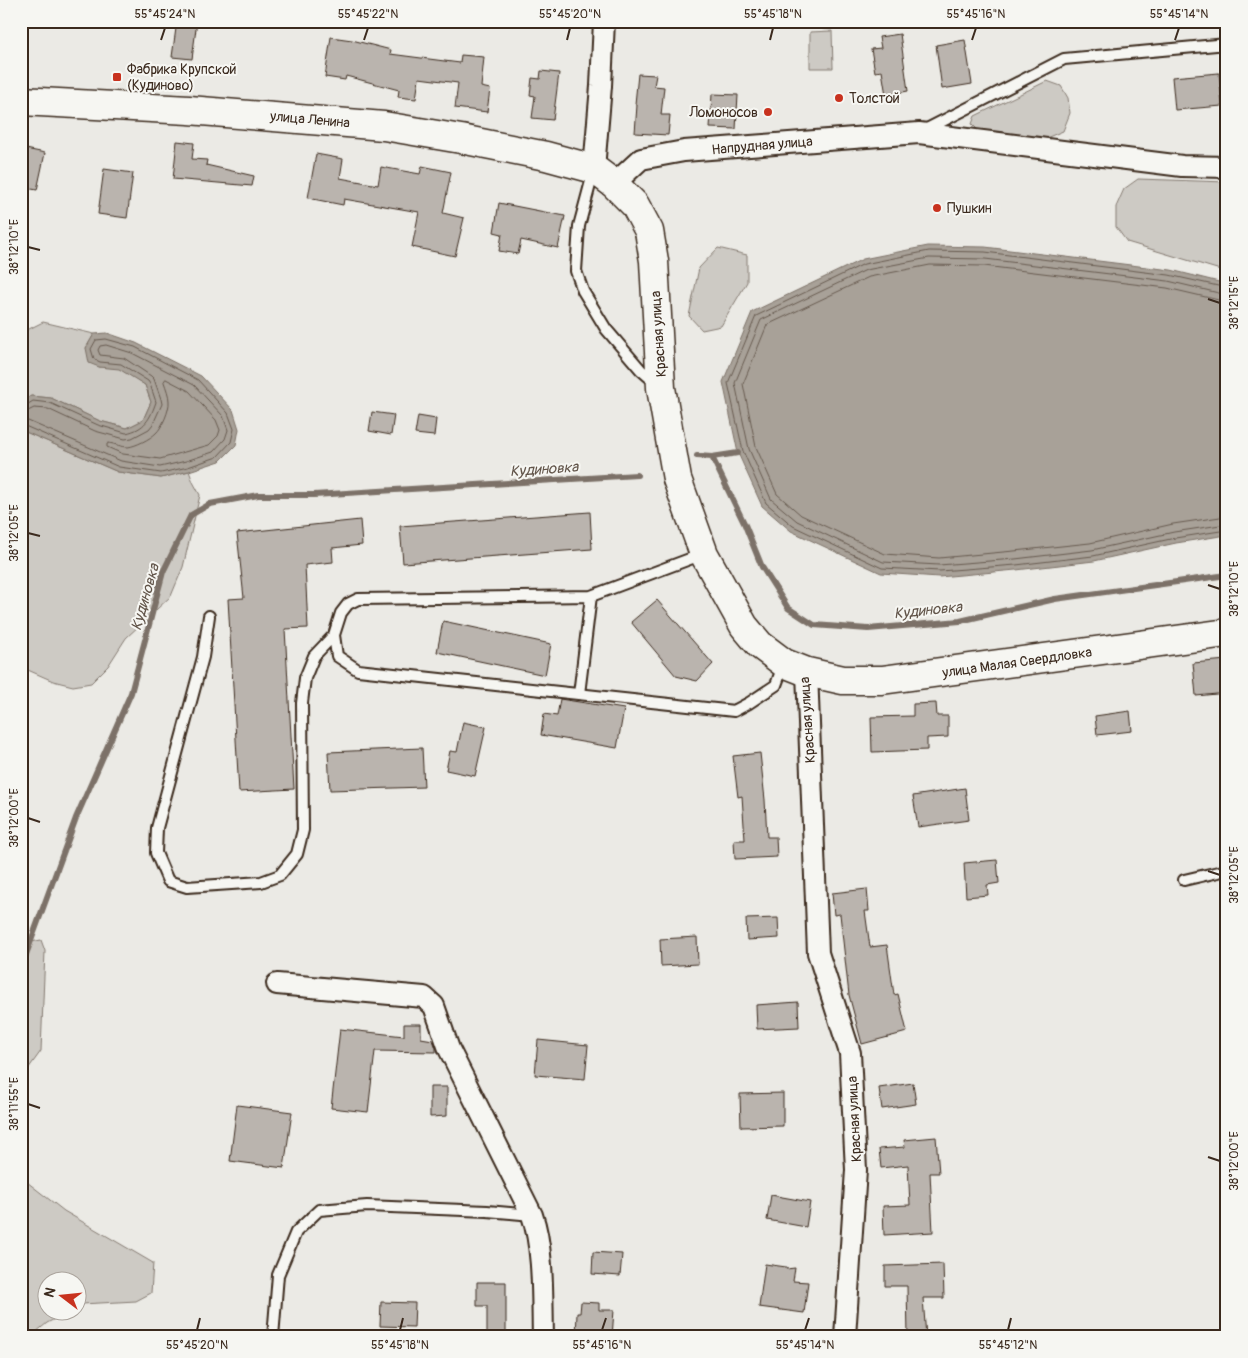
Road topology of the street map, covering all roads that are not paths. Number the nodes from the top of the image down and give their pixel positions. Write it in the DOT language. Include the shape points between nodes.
graph roads {
  1 [pos="604,21"];
  2 [pos="1227,44"];
  3 [pos="21,101"];
  4 [pos="919,133"];
  5 [pos="1227,167"];
  6 [pos="604,176"];
  7 [pos="661,388"];
  8 [pos="704,554"];
  9 [pos="591,596"];
  10 [pos="209,616"];
  11 [pos="1227,633"];
  12 [pos="334,635"];
  13 [pos="795,668"];
  14 [pos="579,694"];
  15 [pos="1227,870"];
  16 [pos="1184,880"];
  17 [pos="277,984"];
  18 [pos="532,1215"];
  19 [pos="273,1337"];
  20 [pos="543,1337"];
  21 [pos="844,1337"];
  1 -- 6 [label="street" via="601,86"];
  2 -- 4 [label="lane" via="1064,59"];
  3 -- 6 [label="main road, улица Ленина" via="189,110 384,126 546,156"];
  4 -- 5 [label="street, Напрудная улица" via="1182,166"];
  4 -- 6 [label="street, Напрудная улица" via="684,151 641,159"];
  6 -- 7 [label="main road, Красная улица" via="635,205 649,231 654,261"];
  6 -- 7 [label="lane" via="579,226 576,271 582,291 606,329"];
  7 -- 8 [label="main road, Красная улица" via="677,479"];
  8 -- 9 [label="lane"];
  8 -- 13 [label="main road, Красная улица" via="744,626 760,645"];
  9 -- 12 [label="lane" via="358,599 341,613"];
  9 -- 14 [label="lane"];
  10 -- 12 [label="lane" via="203,657 157,828 156,852 168,881 187,887 261,882 280,875 297,854 303,830 302,702 305,678 314,656"];
  11 -- 13 [label="main road, улица Малая Свердловка" via="882,680 843,680"];
  12 -- 14 [label="lane" via="337,656 358,670"];
  13 -- 14 [label="lane" via="776,685 734,711"];
  13 -- 21 [label="street, Красная улица" via="818,953 850,1053 856,1170"];
  15 -- 16 [label="lane"];
  17 -- 18 [label="street" via="424,997 434,1006 449,1049"];
  18 -- 19 [label="lane" via="367,1206 319,1210 296,1232 278,1275"];
  18 -- 20 [label="street" via="540,1265"];
}
